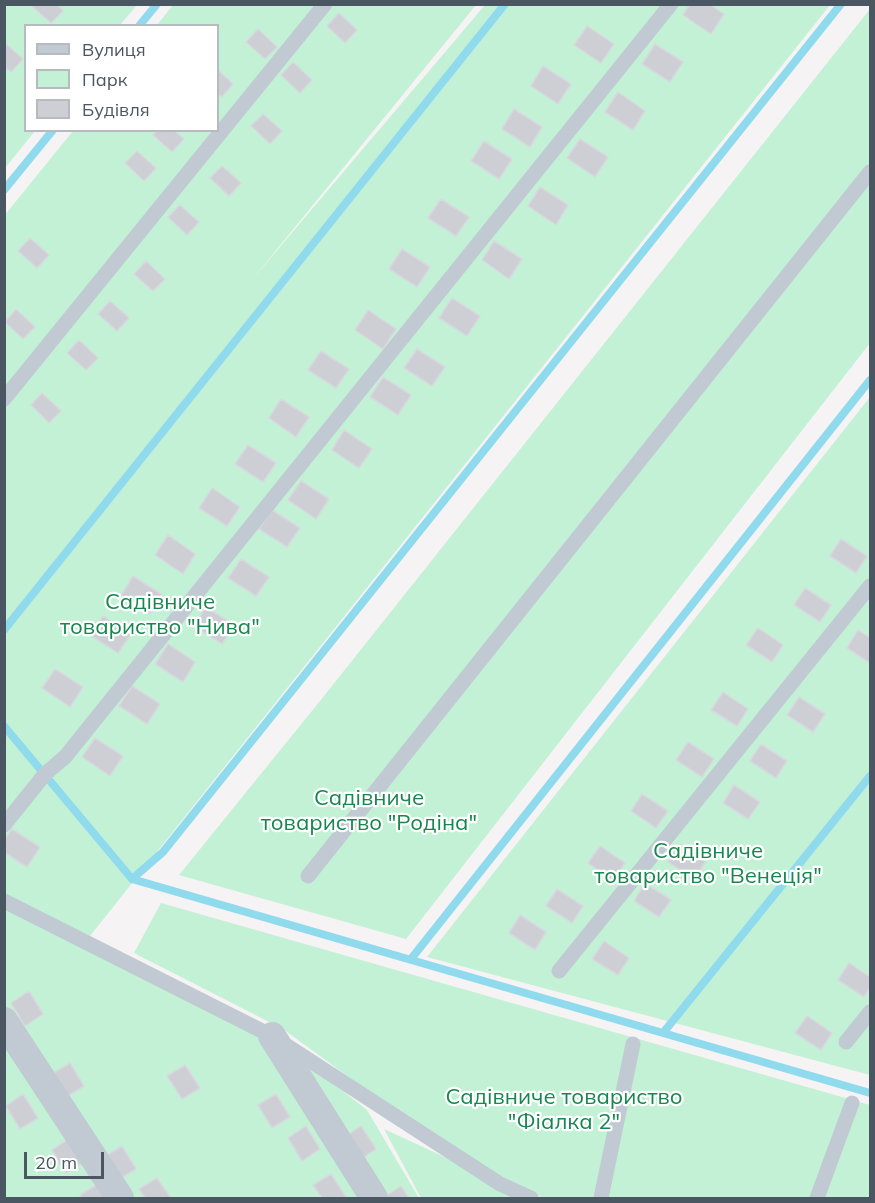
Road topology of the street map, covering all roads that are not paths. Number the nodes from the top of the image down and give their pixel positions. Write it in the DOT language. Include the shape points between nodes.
graph roads {
  1 [pos="325,4"];
  2 [pos="671,4"];
  3 [pos="870,172"];
  4 [pos="4,399"];
  5 [pos="870,586"];
  6 [pos="4,825"];
  7 [pos="308,876"];
  8 [pos="4,901"];
  9 [pos="559,970"];
  10 [pos="870,1012"];
  11 [pos="4,1021"];
  12 [pos="272,1036"];
  13 [pos="846,1042"];
  14 [pos="633,1044"];
  15 [pos="852,1102"];
  16 [pos="120,1198"];
  17 [pos="374,1198"];
  18 [pos="531,1198"];
  19 [pos="601,1198"];
  20 [pos="817,1198"];
  1 -- 4 [label="lane"];
  2 -- 6 [label="lane" via="65,757 45,774"];
  3 -- 7 [label="lane"];
  5 -- 9 [label="lane"];
  8 -- 12 [label="lane"];
  10 -- 13 [label="lane"];
  11 -- 16 [label="street"];
  12 -- 17 [label="street"];
  12 -- 18 [label="lane" via="500,1185"];
  14 -- 19 [label="lane"];
  15 -- 20 [label="lane"];
}
